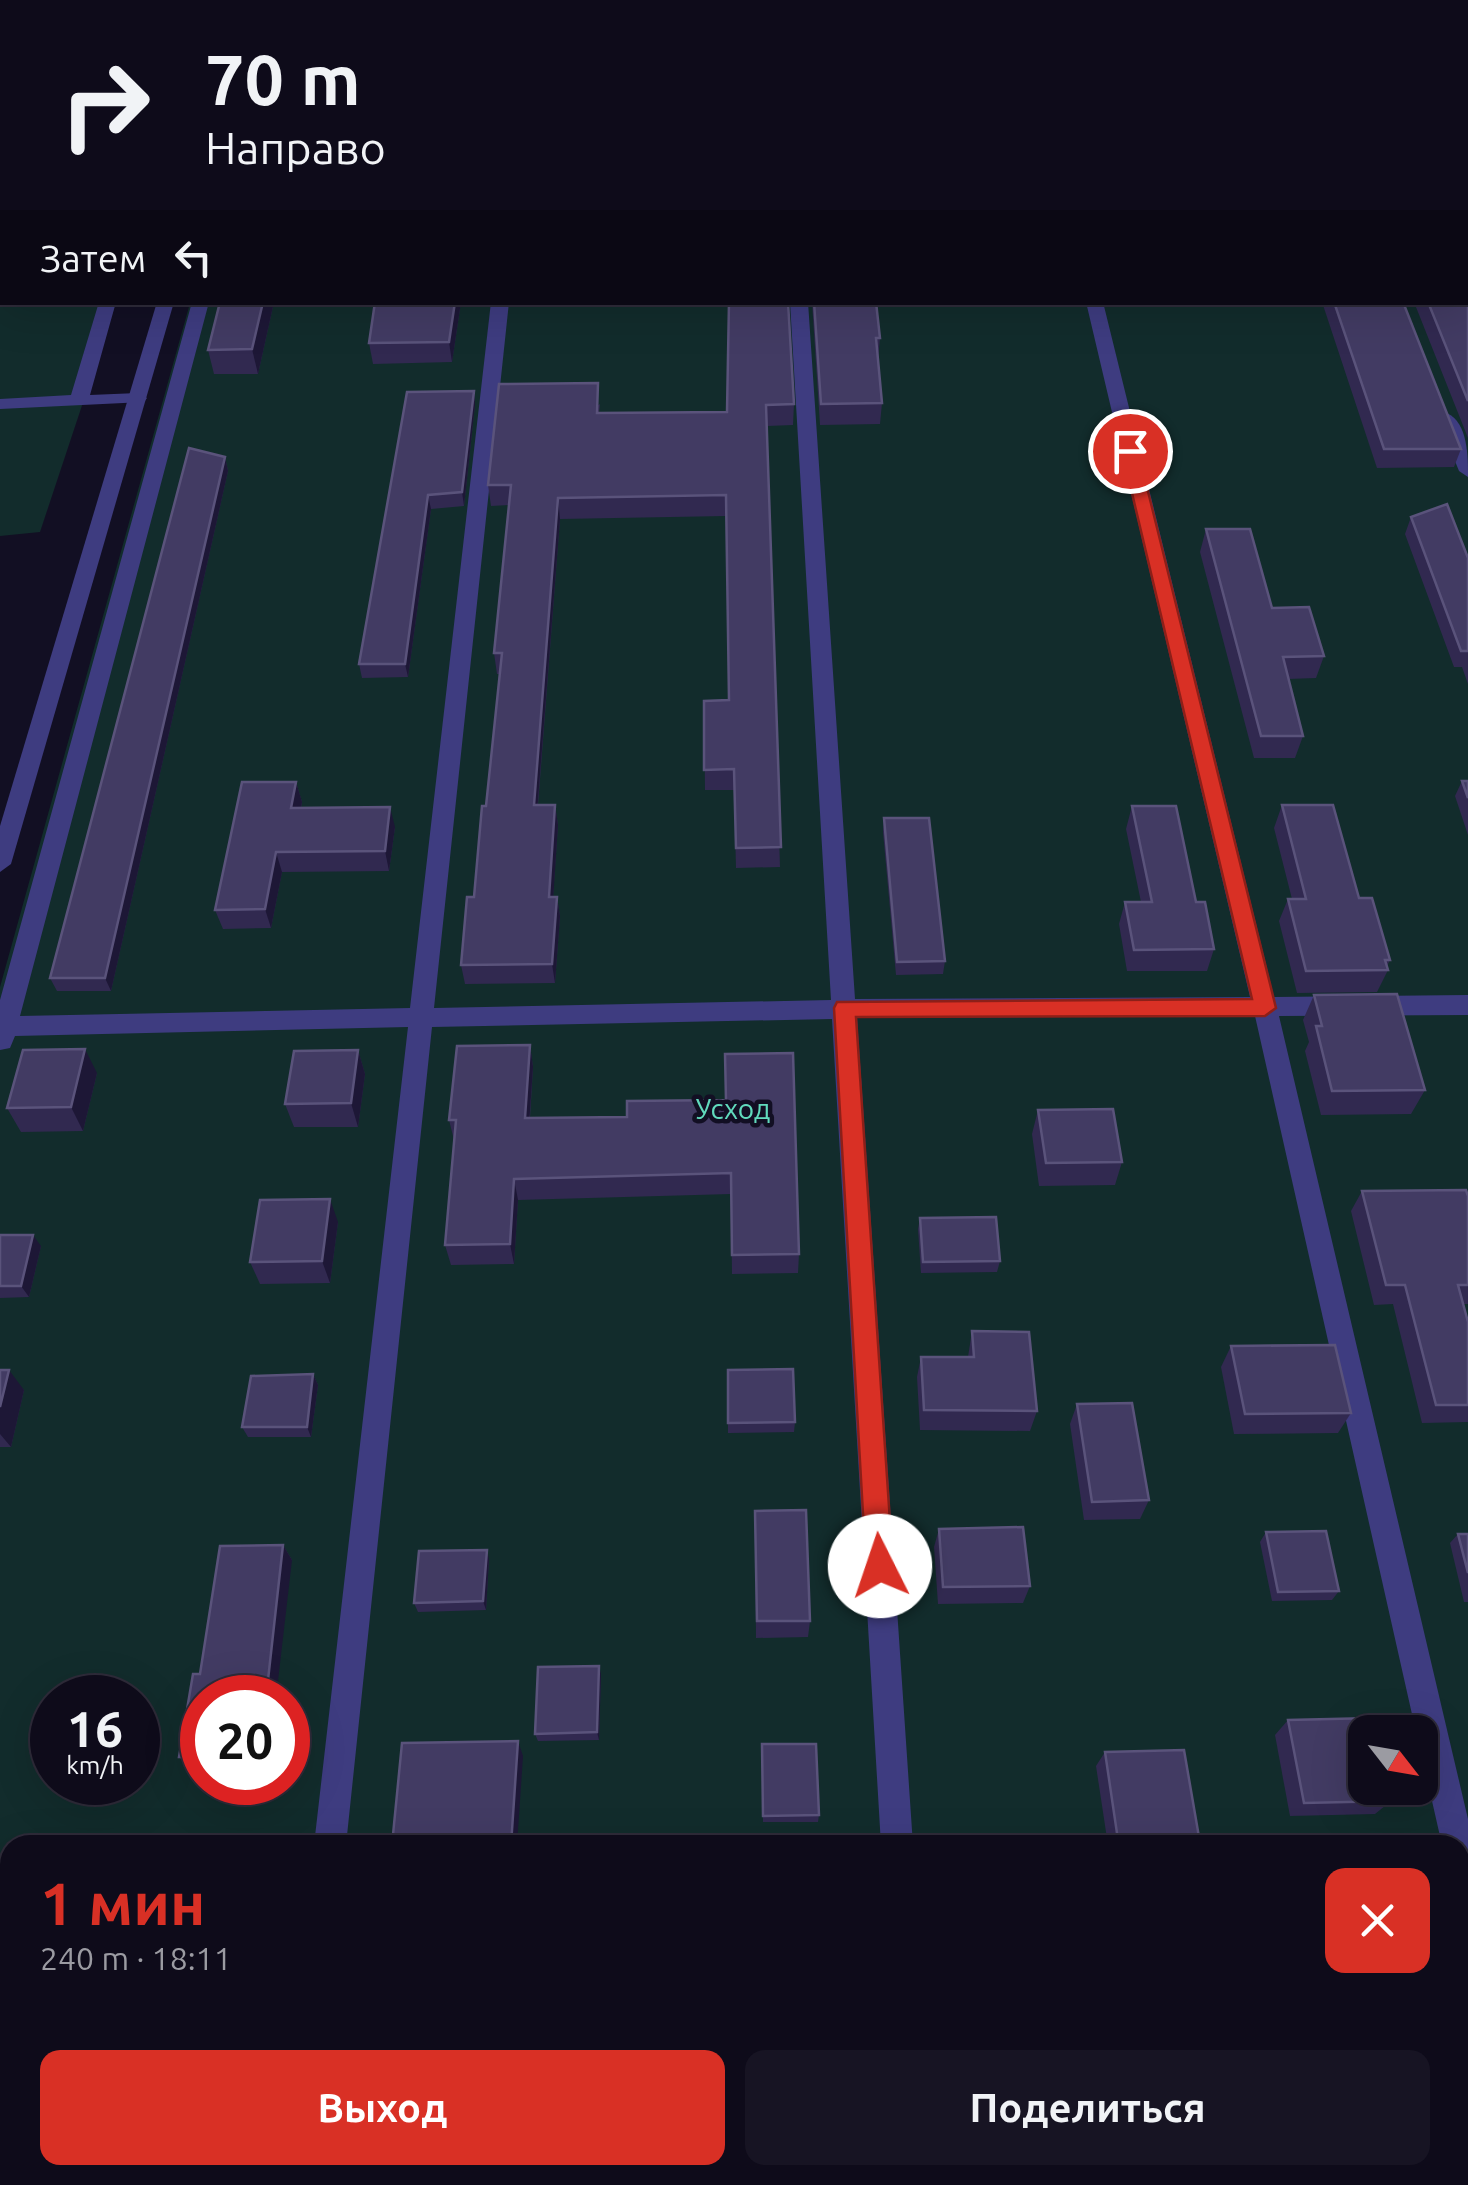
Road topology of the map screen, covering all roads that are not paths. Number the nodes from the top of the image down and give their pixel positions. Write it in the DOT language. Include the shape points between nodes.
graph roads {
  1 [pos="107,305"];
  2 [pos="165,305"];
  3 [pos="200,305"];
  4 [pos="500,305"];
  5 [pos="799,305"];
  6 [pos="1095,305"];
  7 [pos="138,398"];
  8 [pos="79,400"];
  9 [pos="0,404"];
  10 [pos="1441,404"];
  11 [pos="1468,471"];
  12 [pos="0,864"];
  13 [pos="1468,1005"];
  14 [pos="844,1008"];
  15 [pos="1265,1008"];
  16 [pos="422,1020"];
  17 [pos="2,1034"];
  18 [pos="331,1835"];
  19 [pos="896,1835"];
  20 [pos="1456,1835"];
  1 -- 8 [label="street"];
  2 -- 7 [label="street"];
  3 -- 17 [label="street"];
  4 -- 16 [label="street"];
  5 -- 14 [label="street"];
  6 -- 15 [label="street"];
  7 -- 8 [label="street"];
  7 -- 12 [label="street"];
  8 -- 9 [label="street"];
  10 -- 11 [label="street"];
  13 -- 15 [label="street"];
  14 -- 15 [label="street"];
  14 -- 16 [label="street"];
  14 -- 19 [label="street"];
  15 -- 20 [label="street"];
  16 -- 17 [label="street"];
  16 -- 18 [label="street"];
}
